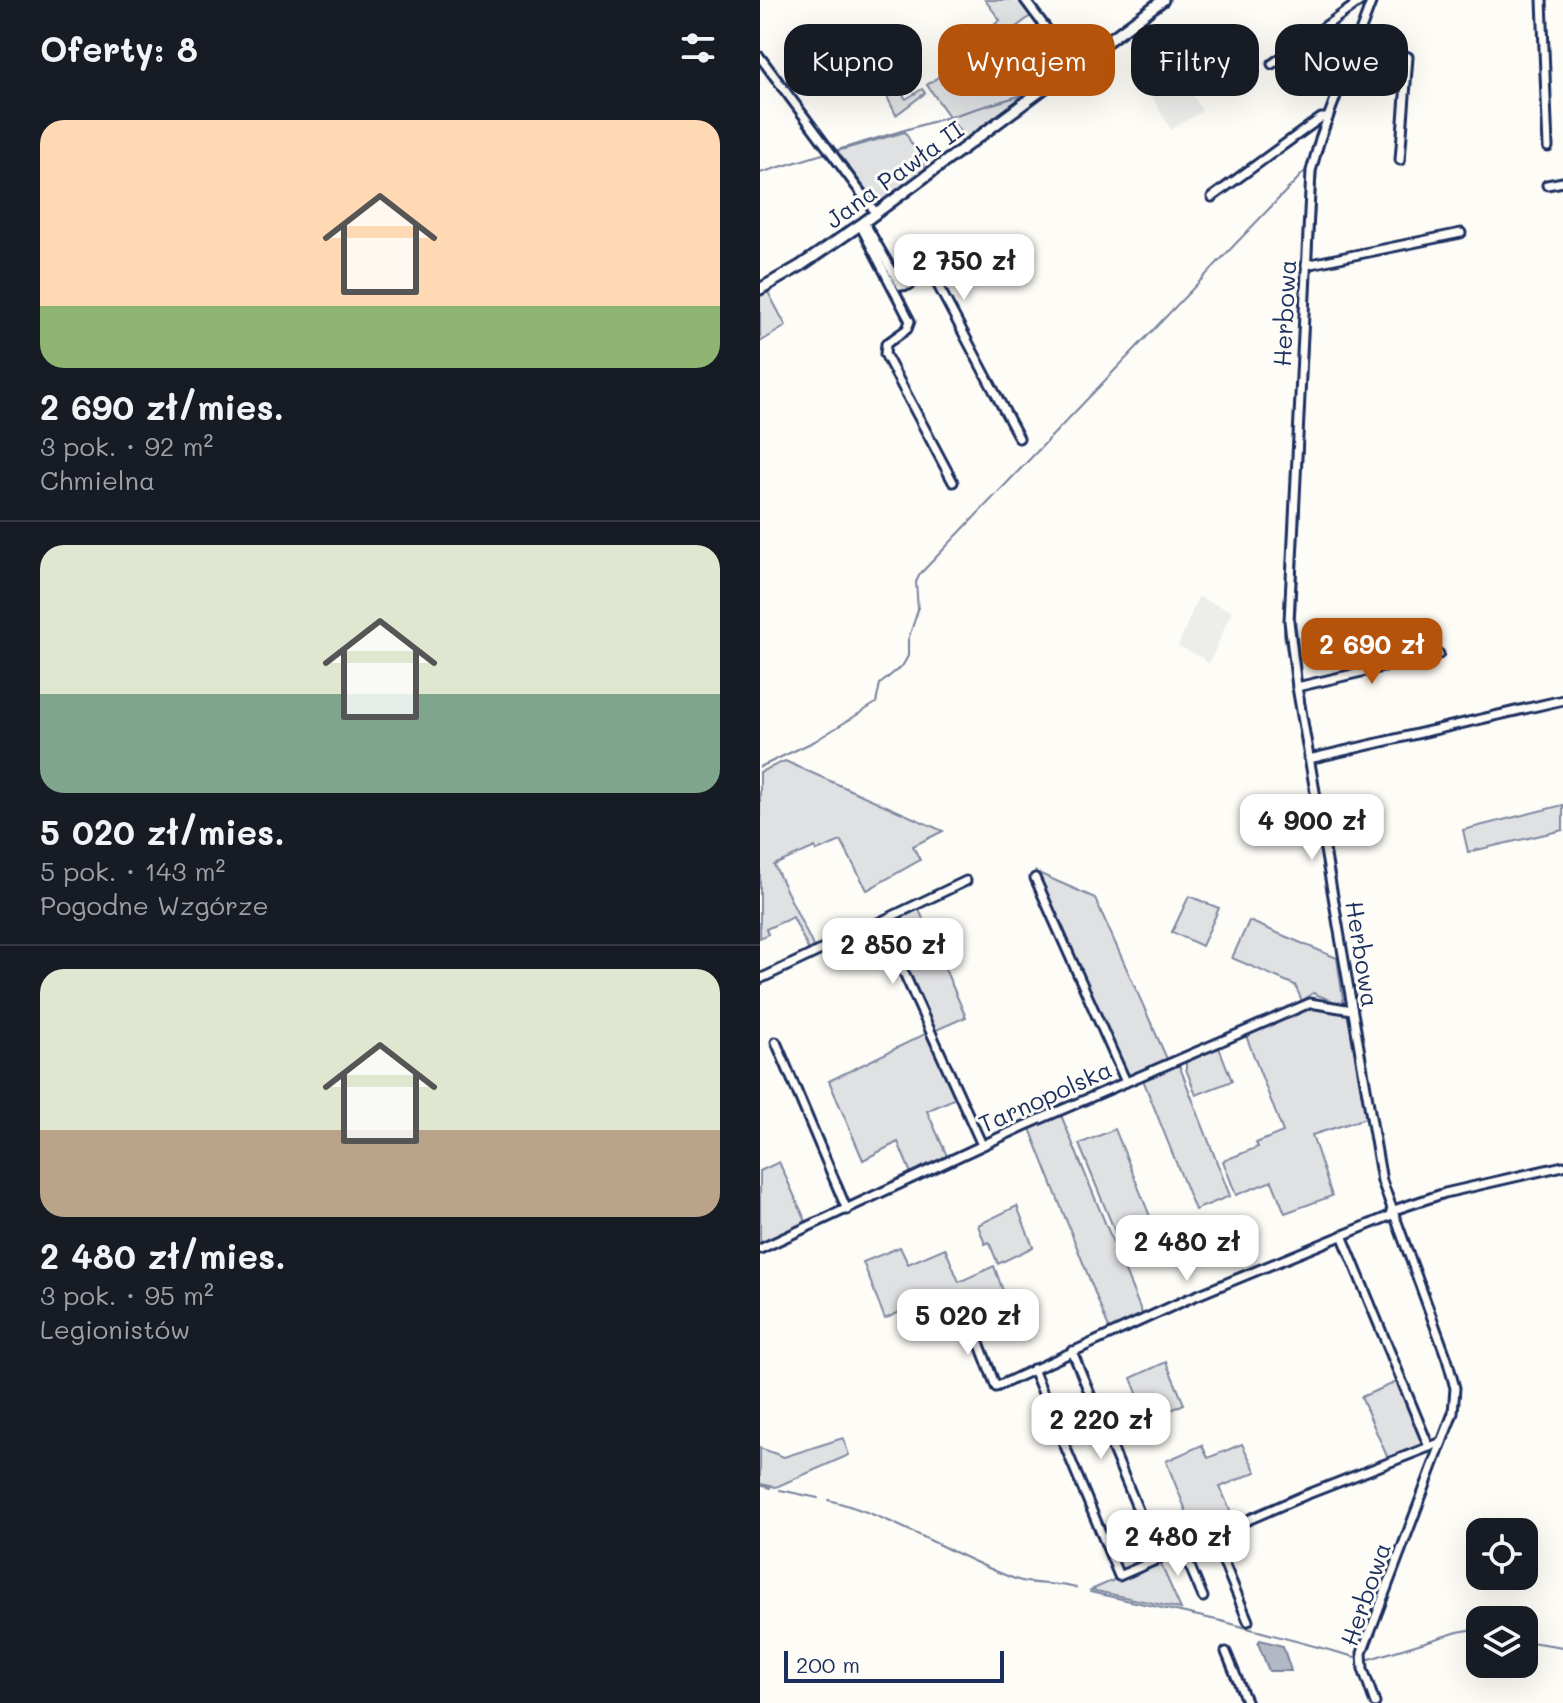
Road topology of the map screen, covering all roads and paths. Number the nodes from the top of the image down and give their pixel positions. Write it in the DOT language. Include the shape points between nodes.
graph roads {
  1 [pos="1025,0"];
  2 [pos="1163,0"];
  3 [pos="1362,0"];
  4 [pos="1372,0"];
  5 [pos="1542,0"];
  6 [pos="1043,24"];
  7 [pos="1363,24"];
  8 [pos="1115,37"];
  9 [pos="760,57"];
  10 [pos="1272,64"];
  11 [pos="1035,96"];
  12 [pos="1336,96"];
  13 [pos="1405,96"];
  14 [pos="1328,118"];
  15 [pos="1548,147"];
  16 [pos="1400,160"];
  17 [pos="1563,182"];
  18 [pos="1547,185"];
  19 [pos="1212,197"];
  20 [pos="876,213"];
  21 [pos="862,224"];
  22 [pos="1461,233"];
  23 [pos="1306,265"];
  24 [pos="760,289"];
  25 [pos="1019,438"];
  26 [pos="953,482"];
  27 [pos="1439,654"];
  28 [pos="1297,687"];
  29 [pos="1563,700"];
  30 [pos="1309,759"];
  31 [pos="1035,878"];
  32 [pos="966,881"];
  33 [pos="881,922"];
  34 [pos="760,979"];
  35 [pos="1352,1010"];
  36 [pos="776,1042"];
  37 [pos="1126,1082"];
  38 [pos="982,1145"];
  39 [pos="1563,1166"];
  40 [pos="847,1210"];
  41 [pos="1392,1213"];
  42 [pos="1342,1235"];
  43 [pos="760,1249"];
  44 [pos="969,1316"];
  45 [pos="1072,1351"];
  46 [pos="1033,1369"];
  47 [pos="1442,1442"];
  48 [pos="1429,1447"];
  49 [pos="1212,1534"];
  50 [pos="1182,1548"];
  51 [pos="1158,1558"];
  52 [pos="1203,1597"];
  53 [pos="1248,1621"];
  54 [pos="1226,1652"];
  55 [pos="1247,1703"];
  56 [pos="1375,1703"];
  1 -- 6 [label="street"];
  2 -- 8 [label="street, Jana Pawła II"];
  3 -- 10 [label="street"];
  4 -- 7 [label="street, Herbowa"];
  5 -- 15 [label="street"];
  9 -- 20 [label="street"];
  11 -- 20 [label="street, Jana Pawła II"];
  12 -- 14 [label="street, Herbowa"];
  13 -- 16 [label="street"];
  14 -- 19 [label="street"];
  14 -- 23 [label="street, Herbowa" via="1311,171"];
  17 -- 18 [label="street"];
  20 -- 21 [label="street, Jana Pawła II"];
  21 -- 24 [label="street, Jana Pawła II"];
  21 -- 25 [label="street" via="901,286 932,274"];
  21 -- 26 [label="street" via="910,321 886,344 885,354"];
  22 -- 23 [label="street"];
  23 -- 28 [label="street, Herbowa" via="1289,621"];
  27 -- 28 [label="street"];
  28 -- 30 [label="street, Herbowa"];
  29 -- 30 [label="street"];
  30 -- 35 [label="street, Herbowa"];
  31 -- 37 [label="street"];
  32 -- 33 [label="street"];
  33 -- 34 [label="street"];
  33 -- 38 [label="street"];
  35 -- 37 [label="street, Tarnopolska" via="1310,1003"];
  35 -- 41 [label="street, Herbowa"];
  36 -- 40 [label="street"];
  37 -- 38 [label="street, Tarnopolska"];
  38 -- 40 [label="street, Tarnopolska"];
  39 -- 41 [label="street" via="1445,1193"];
  40 -- 43 [label="street, Tarnopolska"];
  41 -- 42 [label="street"];
  41 -- 47 [label="street, Herbowa" via="1453,1375 1455,1402"];
  42 -- 45 [label="street"];
  42 -- 48 [label="street"];
  44 -- 46 [label="street" via="996,1387"];
  45 -- 46 [label="street"];
  45 -- 51 [label="street"];
  46 -- 51 [label="street" via="1119,1576"];
  47 -- 48 [label="street"];
  47 -- 56 [label="street, Herbowa" via="1362,1653"];
  48 -- 49 [label="street"];
  49 -- 50 [label="street"];
  49 -- 53 [label="street"];
  50 -- 51 [label="street"];
  50 -- 52 [label="street"];
  54 -- 55 [label="street"];
}
